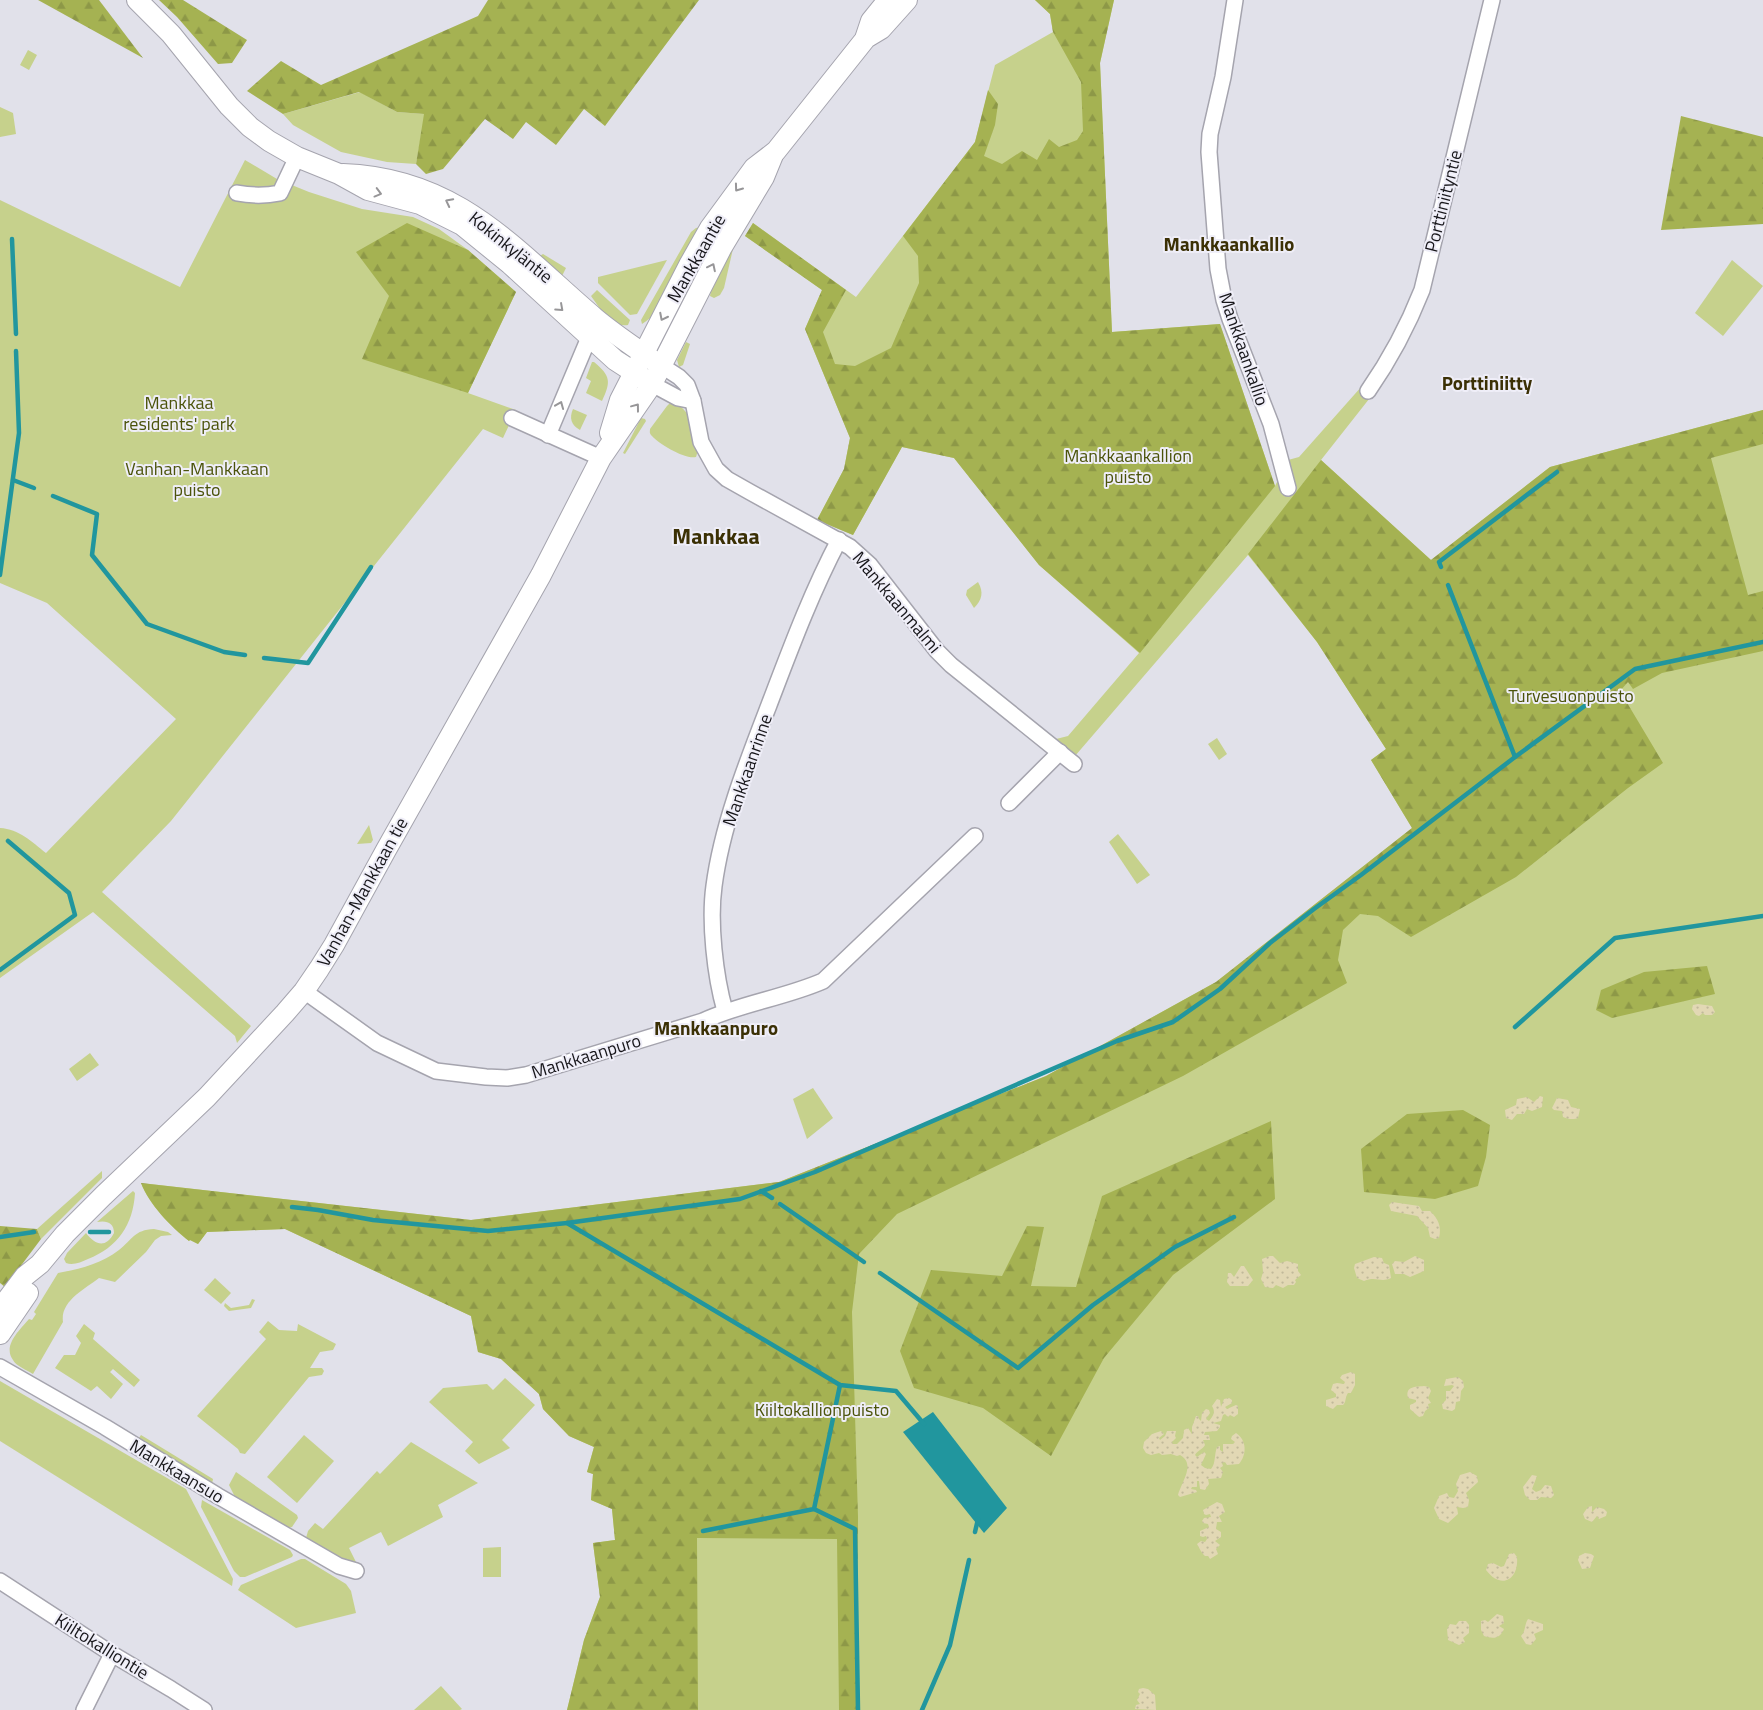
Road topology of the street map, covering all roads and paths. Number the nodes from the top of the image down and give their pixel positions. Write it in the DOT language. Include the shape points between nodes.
graph roads {
  1 [pos="137,0"];
  2 [pos="888,0"];
  3 [pos="907,0"];
  4 [pos="1235,0"];
  5 [pos="1492,0"];
  6 [pos="866,38"];
  7 [pos="773,154"];
  8 [pos="297,157"];
  9 [pos="237,192"];
  10 [pos="593,327"];
  11 [pos="644,354"];
  12 [pos="662,366"];
  13 [pos="635,373"];
  14 [pos="652,384"];
  15 [pos="1368,391"];
  16 [pos="693,400"];
  17 [pos="512,418"];
  18 [pos="548,435"];
  19 [pos="601,458"];
  20 [pos="1288,488"];
  21 [pos="839,540"];
  22 [pos="1060,752"];
  23 [pos="1074,764"];
  24 [pos="1009,803"];
  25 [pos="975,836"];
  26 [pos="304,991"];
  27 [pos="725,1011"];
  28 [pos="40,1264"];
  29 [pos="0,1310"];
  30 [pos="0,1334"];
  31 [pos="0,1367"];
  32 [pos="356,1571"];
  33 [pos="0,1581"];
  34 [pos="112,1654"];
  35 [pos="84,1710"];
  36 [pos="204,1710"];
  1 -- 8 [label="main road, Kokinkyläntie" via="171,34 250,127"];
  2 -- 6 [label="main road, Mankkaantie" via="871,21"];
  3 -- 6 [label="main road, Mankkaantie" via="880,29"];
  4 -- 20 [label="street, Mankkaankallio" via="1210,134 1218,269 1230,319 1271,424"];
  5 -- 15 [label="street, Porttiniityntie" via="1422,290 1390,360"];
  6 -- 7 [label="main road, Mankkaantie"];
  7 -- 11 [label="main road, Mankkaantie, one-way" via="754,168 710,228"];
  12 -- 7 [label="main road, Mankkaantie, one-way" via="722,247 764,177"];
  8 -- 9 [label="street" via="280,193 252,196"];
  8 -- 10 [label="main road, Kokinkyläntie" via="339,174 369,175 416,186 451,202 494,230"];
  10 -- 11 [label="main road, Kokinkyläntie"];
  10 -- 13 [label="main road, Kokinkyläntie" via="615,360"];
  18 -- 10 [label="street, one-way"];
  11 -- 12 [label="main road, Kokinkyläntie"];
  11 -- 13 [label="main road, Mankkaantie"];
  12 -- 14 [label="main road, Mankkaantie"];
  12 -- 16 [label="street, Mankkaanmalmi" via="687,385"];
  13 -- 14 [label="main road, Kokinkyläntie"];
  13 -- 19 [label="main road, Vanhan-Mankkaan tie" via="620,400"];
  14 -- 16 [label="street" via="678,398"];
  19 -- 14 [label="main road, Vanhan-Mankkaan tie, one-way"];
  16 -- 21 [label="street, Mankkaanmalmi" via="701,442 716,469 727,479"];
  17 -- 18 [label="street"];
  18 -- 19 [label="street"];
  19 -- 26 [label="main road, Vanhan-Mankkaan tie" via="472,699 334,946"];
  21 -- 22 [label="street, Mankkaanmalmi" via="870,565 951,665"];
  21 -- 27 [label="street, Mankkaanrinne" via="790,649 759,731 718,861 712,918 718,987"];
  22 -- 23 [label="street, Mankkaanmalmi"];
  22 -- 24 [label="street"];
  25 -- 27 [label="street, Mankkaanpuro" via="823,981 806,989"];
  26 -- 27 [label="street, Mankkaanpuro" via="377,1043 436,1070 486,1078 526,1075 703,1021"];
  26 -- 28 [label="main road, Vanhan-Mankkaan tie" via="207,1097 103,1196"];
  28 -- 29 [label="main road, Vanhan-Mankkaan tie" via="25,1276"];
  28 -- 30 [label="main road, Vanhan-Mankkaan tie" via="34,1285"];
  31 -- 32 [label="street, Mankkaansuo" via="339,1566"];
  33 -- 34 [label="street, Kiiltokalliontie"];
  34 -- 35 [label="street"];
  34 -- 36 [label="street, Kiiltokalliontie"];
}
